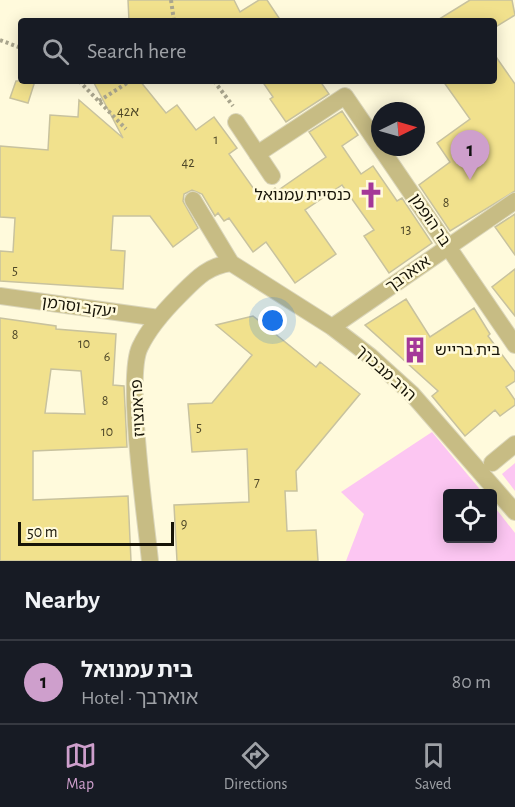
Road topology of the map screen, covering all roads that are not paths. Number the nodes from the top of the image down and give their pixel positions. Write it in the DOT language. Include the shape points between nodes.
graph roads {
  1 [pos="236,122"];
  2 [pos="257,154"];
  3 [pos="272,176"];
  4 [pos="193,200"];
  5 [pos="515,201"];
  6 [pos="448,246"];
  7 [pos="231,263"];
  8 [pos="0,296"];
  9 [pos="159,318"];
  10 [pos="332,327"];
  11 [pos="515,345"];
  12 [pos="515,444"];
  13 [pos="492,463"];
  14 [pos="515,512"];
  15 [pos="150,561"];
  1 -- 2 [label="street"];
  2 -- 3 [label="street"];
  2 -- 6 [label="street, בר הופמן" via="345,96"];
  4 -- 7 [label="street"];
  5 -- 6 [label="street, אוארבך"];
  6 -- 10 [label="street, אוארבך"];
  6 -- 11 [label="street, בר הופמן"];
  7 -- 9 [label="street, פראנצויז" via="203,272"];
  7 -- 10 [label="street, הרב מבכרך"];
  8 -- 9 [label="street, יעקב וסרמן"];
  9 -- 15 [label="street, פראנצויז" via="139,348 134,384"];
  10 -- 14 [label="street, הרב מבכרך" via="412,394"];
  12 -- 13 [label="street"];
}
